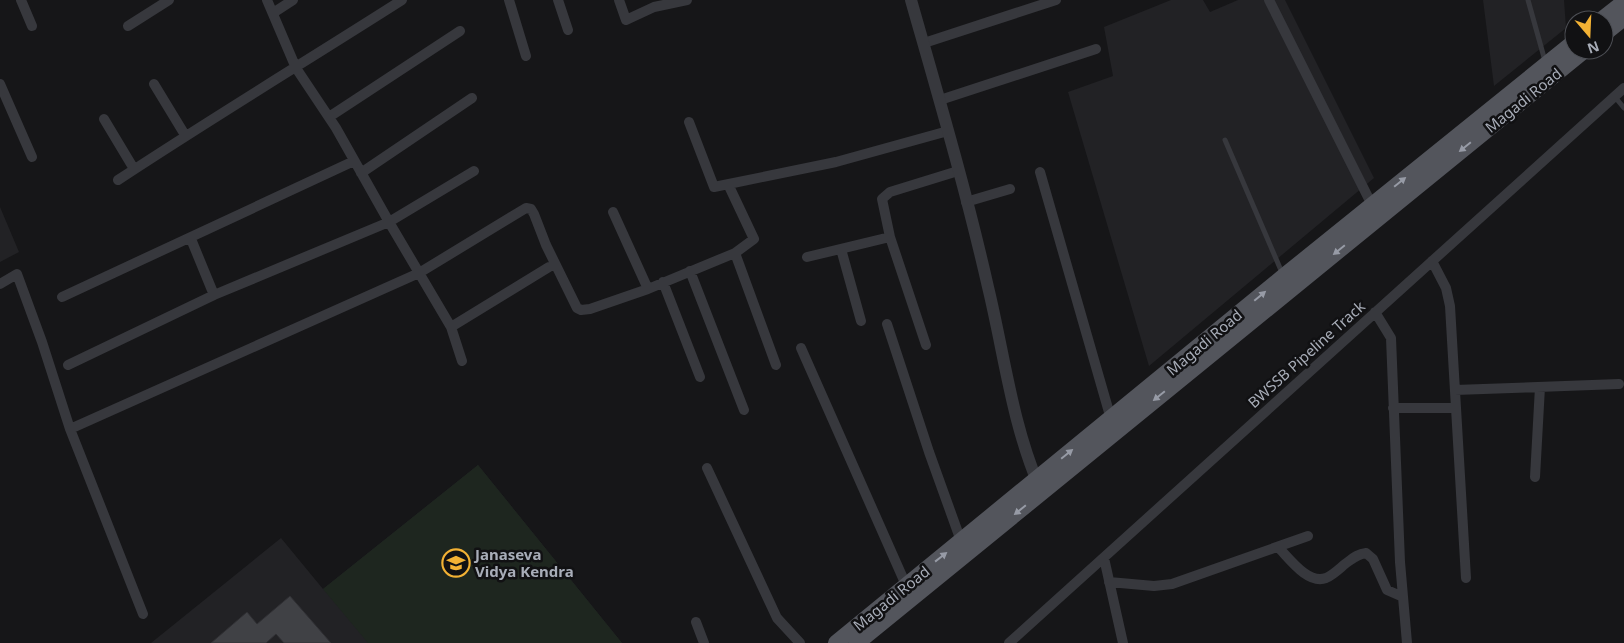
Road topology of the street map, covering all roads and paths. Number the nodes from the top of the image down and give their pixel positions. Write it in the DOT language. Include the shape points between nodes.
graph roads {
  1 [pos="21,0"];
  2 [pos="169,0"];
  3 [pos="267,0"];
  4 [pos="293,0"];
  5 [pos="402,0"];
  6 [pos="509,0"];
  7 [pos="558,0"];
  8 [pos="619,0"];
  9 [pos="687,0"];
  10 [pos="911,0"];
  11 [pos="1056,0"];
  12 [pos="1268,0"];
  13 [pos="1528,0"];
  14 [pos="1624,2"];
  15 [pos="1614,10"];
  16 [pos="273,13"];
  17 [pos="1624,18"];
  18 [pos="32,26"];
  19 [pos="128,26"];
  20 [pos="1614,26"];
  21 [pos="568,30"];
  22 [pos="460,31"];
  23 [pos="924,43"];
  24 [pos="1096,49"];
  25 [pos="1564,50"];
  26 [pos="526,56"];
  27 [pos="1572,60"];
  28 [pos="1546,64"];
  29 [pos="296,68"];
  30 [pos="0,84"];
  31 [pos="154,84"];
  32 [pos="1624,88"];
  33 [pos="1614,96"];
  34 [pos="472,98"];
  35 [pos="940,100"];
  36 [pos="1624,108"];
  37 [pos="329,117"];
  38 [pos="104,119"];
  39 [pos="689,122"];
  40 [pos="948,131"];
  41 [pos="185,136"];
  42 [pos="1225,140"];
  43 [pos="32,157"];
  44 [pos="354,161"];
  45 [pos="134,169"];
  46 [pos="474,171"];
  47 [pos="958,171"];
  48 [pos="1040,172"];
  49 [pos="361,173"];
  50 [pos="118,180"];
  51 [pos="728,184"];
  52 [pos="1010,189"];
  53 [pos="966,202"];
  54 [pos="1372,205"];
  55 [pos="613,212"];
  56 [pos="389,222"];
  57 [pos="890,237"];
  58 [pos="191,239"];
  59 [pos="841,249"];
  60 [pos="735,253"];
  61 [pos="807,257"];
  62 [pos="1432,261"];
  63 [pos="548,267"];
  64 [pos="690,271"];
  65 [pos="419,273"];
  66 [pos="1284,276"];
  67 [pos="663,282"];
  68 [pos="0,284"];
  69 [pos="648,289"];
  70 [pos="214,295"];
  71 [pos="62,298"];
  72 [pos="1375,312"];
  73 [pos="861,321"];
  74 [pos="887,324"];
  75 [pos="451,327"];
  76 [pos="926,345"];
  77 [pos="801,348"];
  78 [pos="462,361"];
  79 [pos="68,365"];
  80 [pos="776,366"];
  81 [pos="700,376"];
  82 [pos="1619,384"];
  83 [pos="1540,387"];
  84 [pos="1455,390"];
  85 [pos="1393,408"];
  86 [pos="1456,408"];
  87 [pos="744,410"];
  88 [pos="1111,419"];
  89 [pos="70,430"];
  90 [pos="707,468"];
  91 [pos="1535,477"];
  92 [pos="1039,486"];
  93 [pos="1308,536"];
  94 [pos="961,542"];
  95 [pos="1278,547"];
  96 [pos="1104,558"];
  97 [pos="1466,578"];
  98 [pos="1109,582"];
  99 [pos="906,585"];
  100 [pos="1403,597"];
  101 [pos="143,614"];
  102 [pos="696,622"];
  103 [pos="704,643"];
  104 [pos="800,643"];
  105 [pos="836,643"];
  106 [pos="857,643"];
  107 [pos="1010,643"];
  108 [pos="1123,643"];
  109 [pos="1407,643"];
  1 -- 18 [label="street"];
  2 -- 19 [label="street"];
  3 -- 16 [label="street"];
  4 -- 16 [label="street"];
  5 -- 29 [label="street"];
  6 -- 26 [label="street"];
  7 -- 21 [label="street"];
  8 -- 9 [label="street" via="626,20 654,7"];
  10 -- 23 [label="street"];
  11 -- 23 [label="street"];
  12 -- 54 [label="street"];
  13 -- 28 [label="lane"];
  14 -- 15 [label="main road"];
  16 -- 29 [label="street"];
  17 -- 20 [label="main road"];
  22 -- 37 [label="street"];
  23 -- 35 [label="street"];
  24 -- 35 [label="street"];
  25 -- 28 [label="main road, Magadi Road"];
  27 -- 92 [label="main road, Magadi Road, one-way"];
  54 -- 28 [label="main road, Magadi Road, one-way"];
  29 -- 37 [label="street"];
  29 -- 41 [label="street"];
  30 -- 43 [label="street"];
  31 -- 41 [label="street"];
  32 -- 33 [label="street, BWSSB Pipeline Track"];
  33 -- 36 [label="lane"];
  33 -- 62 [label="street, BWSSB Pipeline Track"];
  34 -- 49 [label="street"];
  35 -- 40 [label="street"];
  37 -- 44 [label="street"];
  38 -- 45 [label="street"];
  39 -- 51 [label="street" via="714,187"];
  40 -- 47 [label="street"];
  40 -- 51 [label="street" via="836,162"];
  41 -- 45 [label="street"];
  42 -- 66 [label="lane"];
  44 -- 49 [label="street"];
  44 -- 58 [label="street"];
  45 -- 50 [label="street"];
  46 -- 56 [label="street"];
  47 -- 53 [label="street"];
  47 -- 57 [label="street" via="890,192 882,199"];
  48 -- 88 [label="street"];
  49 -- 56 [label="street"];
  51 -- 60 [label="street" via="754,239"];
  52 -- 53 [label="street"];
  53 -- 92 [label="street" via="1014,406"];
  54 -- 66 [label="main road, Magadi Road"];
  55 -- 69 [label="street"];
  56 -- 65 [label="street"];
  56 -- 70 [label="street"];
  57 -- 59 [label="street"];
  57 -- 76 [label="street"];
  58 -- 70 [label="street"];
  58 -- 71 [label="street"];
  59 -- 61 [label="street"];
  59 -- 73 [label="street"];
  60 -- 64 [label="street"];
  60 -- 80 [label="street"];
  62 -- 72 [label="street, BWSSB Pipeline Track"];
  62 -- 84 [label="street" via="1448,297"];
  63 -- 75 [label="street"];
  64 -- 67 [label="street"];
  64 -- 87 [label="street"];
  65 -- 69 [label="street" via="526,208 534,214 577,308 590,309"];
  65 -- 75 [label="street"];
  65 -- 89 [label="street"];
  88 -- 66 [label="main road, Magadi Road, one-way"];
  67 -- 69 [label="street"];
  67 -- 81 [label="street"];
  68 -- 89 [label="street" via="17,274"];
  70 -- 79 [label="street"];
  72 -- 85 [label="street" via="1390,338"];
  72 -- 96 [label="street, BWSSB Pipeline Track"];
  74 -- 94 [label="street"];
  75 -- 78 [label="street"];
  77 -- 99 [label="street"];
  82 -- 83 [label="street"];
  83 -- 84 [label="street"];
  83 -- 91 [label="street"];
  84 -- 86 [label="street"];
  85 -- 86 [label="street"];
  85 -- 100 [label="street"];
  86 -- 97 [label="street"];
  92 -- 88 [label="main road, Magadi Road, one-way"];
  89 -- 101 [label="street"];
  90 -- 104 [label="street" via="774,612"];
  92 -- 94 [label="main road, Magadi Road"];
  92 -- 106 [label="main road, Magadi Road, one-way"];
  93 -- 95 [label="street"];
  99 -- 94 [label="main road, Magadi Road, one-way"];
  95 -- 98 [label="street" via="1172,584 1154,586"];
  95 -- 100 [label="street" via="1316,579 1331,576 1358,554 1366,553 1374,559 1388,590"];
  96 -- 98 [label="street"];
  96 -- 107 [label="street, BWSSB Pipeline Track"];
  98 -- 108 [label="street"];
  99 -- 105 [label="main road, Magadi Road"];
  100 -- 109 [label="street"];
  102 -- 103 [label="street"];
}
